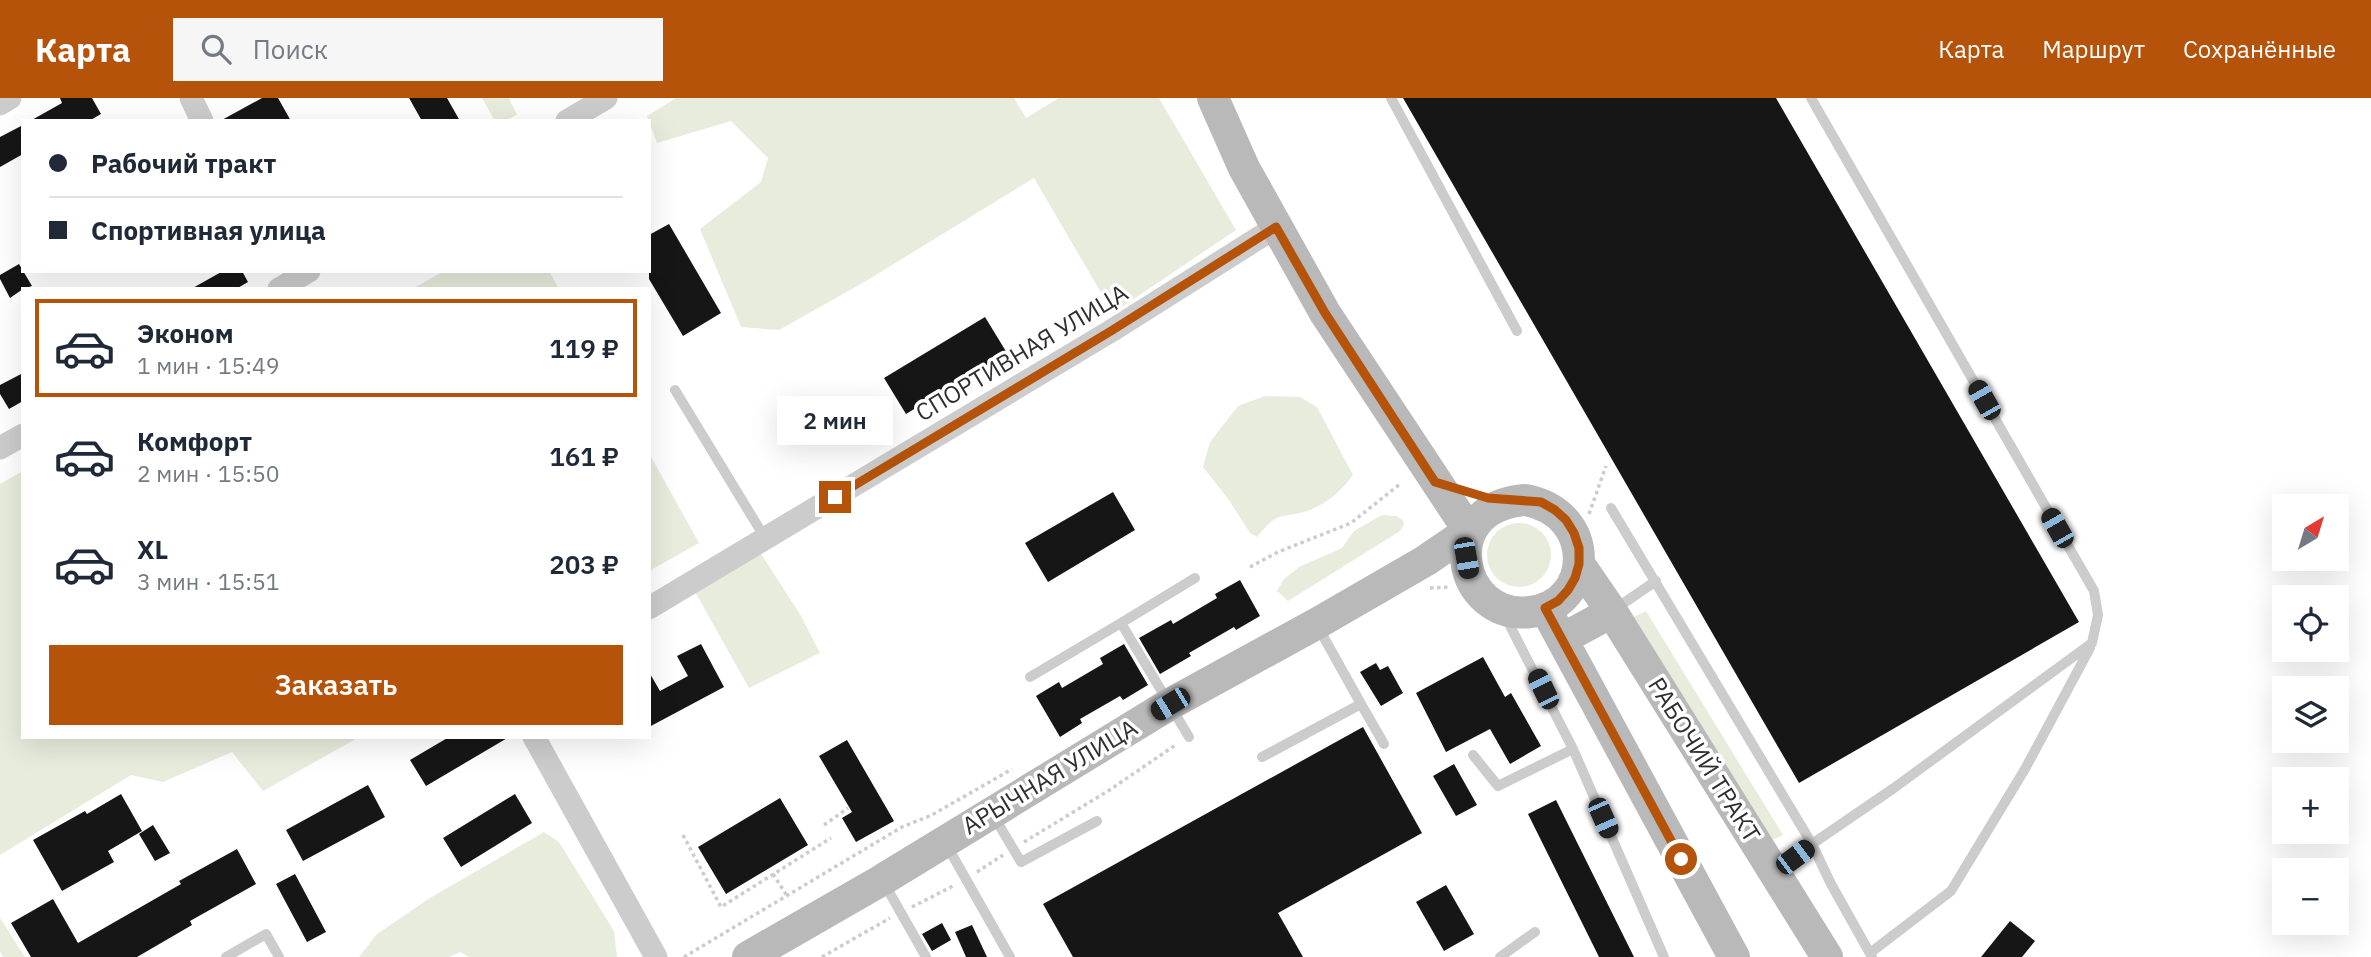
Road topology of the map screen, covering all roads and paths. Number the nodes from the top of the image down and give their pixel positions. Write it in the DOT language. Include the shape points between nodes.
graph roads {
  1 [pos="10,98"];
  2 [pos="191,98"];
  3 [pos="606,98"];
  4 [pos="1213,98"];
  5 [pos="1391,98"];
  6 [pos="1811,98"];
  7 [pos="0,104"];
  8 [pos="201,119"];
  9 [pos="570,119"];
  10 [pos="1276,227"];
  11 [pos="305,273"];
  12 [pos="282,284"];
  13 [pos="1517,331"];
  14 [pos="675,390"];
  15 [pos="21,436"];
  16 [pos="0,448"];
  17 [pos="1435,482"];
  18 [pos="1400,484"];
  19 [pos="1510,501"];
  20 [pos="1611,509"];
  21 [pos="1469,531"];
  22 [pos="765,538"];
  23 [pos="1579,564"];
  24 [pos="1250,567"];
  25 [pos="1422,575"];
  26 [pos="1195,578"];
  27 [pos="1464,580"];
  28 [pos="1656,581"];
  29 [pos="1552,605"];
  30 [pos="651,607"];
  31 [pos="1501,609"];
  32 [pos="1612,612"];
  33 [pos="1121,623"];
  34 [pos="1316,624"];
  35 [pos="1562,639"];
  36 [pos="2092,643"];
  37 [pos="1030,677"];
  38 [pos="1170,704"];
  39 [pos="1361,704"];
  40 [pos="1189,737"];
  41 [pos="535,739"];
  42 [pos="1384,744"];
  43 [pos="1573,749"];
  44 [pos="1473,755"];
  45 [pos="1262,757"];
  46 [pos="1016,767"];
  47 [pos="848,808"];
  48 [pos="992,813"];
  49 [pos="1097,821"];
  50 [pos="824,825"];
  51 [pos="683,835"];
  52 [pos="831,838"];
  53 [pos="945,841"];
  54 [pos="1812,844"];
  55 [pos="1013,848"];
  56 [pos="1774,872"];
  57 [pos="773,874"];
  58 [pos="967,879"];
  59 [pos="882,880"];
  60 [pos="787,896"];
  61 [pos="900,913"];
  62 [pos="1535,932"];
  63 [pos="1871,955"];
  64 [pos="226,957"];
  65 [pos="279,957"];
  66 [pos="656,957"];
  67 [pos="684,957"];
  68 [pos="748,957"];
  69 [pos="822,957"];
  70 [pos="926,957"];
  71 [pos="1010,957"];
  72 [pos="1500,957"];
  73 [pos="1664,957"];
  74 [pos="1734,957"];
  75 [pos="1827,957"];
  1 -- 7 [label="street"];
  2 -- 8 [label="street"];
  3 -- 9 [label="street"];
  4 -- 10 [label="main road"];
  5 -- 13 [label="lane"];
  6 -- 36 [label="lane" via="2094,591 2098,615"];
  10 -- 17 [label="main road" via="1325,313"];
  10 -- 22 [label="street, СПОРТИВНАЯ УЛИЦА"];
  11 -- 12 [label="street"];
  14 -- 22 [label="lane"];
  15 -- 16 [label="street"];
  17 -- 19 [label="main road, РАБОЧИЙ ТРАКТ"];
  17 -- 21 [label="main road"];
  18 -- 24 [label="path" via="1351,523"];
  19 -- 21 [label="main road" via="1489,511"];
  19 -- 23 [label="main road, РАБОЧИЙ ТРАКТ" via="1541,502 1566,520 1577,541"];
  20 -- 28 [label="lane"];
  21 -- 25 [label="main road, АРЫЧНАЯ УЛИЦА"];
  21 -- 27 [label="main road"];
  22 -- 30 [label="street, СПОРТИВНАЯ УЛИЦА"];
  23 -- 29 [label="main road" via="1572,584"];
  23 -- 32 [label="main road, РАБОЧИЙ ТРАКТ"];
  25 -- 27 [label="main road"];
  25 -- 27 [label="path"];
  25 -- 34 [label="main road, АРЫЧНАЯ УЛИЦА"];
  26 -- 33 [label="lane"];
  27 -- 31 [label="main road"];
  28 -- 32 [label="lane"];
  28 -- 54 [label="lane"];
  29 -- 31 [label="main road" via="1531,612"];
  29 -- 32 [label="main road"];
  29 -- 35 [label="main road"];
  31 -- 43 [label="lane"];
  32 -- 35 [label="main road"];
  32 -- 56 [label="main road, РАБОЧИЙ ТРАКТ"];
  33 -- 37 [label="lane"];
  33 -- 38 [label="lane"];
  34 -- 38 [label="main road, АРЫЧНАЯ УЛИЦА"];
  34 -- 39 [label="lane"];
  35 -- 74 [label="main road"];
  36 -- 54 [label="lane"];
  36 -- 63 [label="lane" via="2025,769 1951,891"];
  38 -- 40 [label="lane"];
  38 -- 48 [label="main road, АРЫЧНАЯ УЛИЦА"];
  39 -- 42 [label="lane"];
  39 -- 45 [label="lane"];
  40 -- 55 [label="path"];
  41 -- 66 [label="street"];
  43 -- 44 [label="lane" via="1498,786"];
  43 -- 73 [label="lane"];
  46 -- 60 [label="path" via="902,827"];
  47 -- 50 [label="path"];
  48 -- 53 [label="main road, АРЫЧНАЯ УЛИЦА"];
  48 -- 55 [label="lane"];
  49 -- 55 [label="lane" via="1021,862"];
  51 -- 57 [label="path" via="721,907"];
  52 -- 57 [label="path"];
  53 -- 58 [label="lane"];
  53 -- 59 [label="main road, АРЫЧНАЯ УЛИЦА"];
  54 -- 56 [label="lane"];
  54 -- 63 [label="lane"];
  55 -- 58 [label="path"];
  56 -- 75 [label="main road, РАБОЧИЙ ТРАКТ"];
  57 -- 60 [label="path"];
  58 -- 61 [label="path"];
  58 -- 71 [label="lane"];
  59 -- 61 [label="lane"];
  59 -- 68 [label="main road, АРЫЧНАЯ УЛИЦА"];
  60 -- 67 [label="path"];
  61 -- 69 [label="path"];
  61 -- 70 [label="lane"];
  62 -- 72 [label="lane"];
  64 -- 65 [label="lane" via="266,934"];
}
